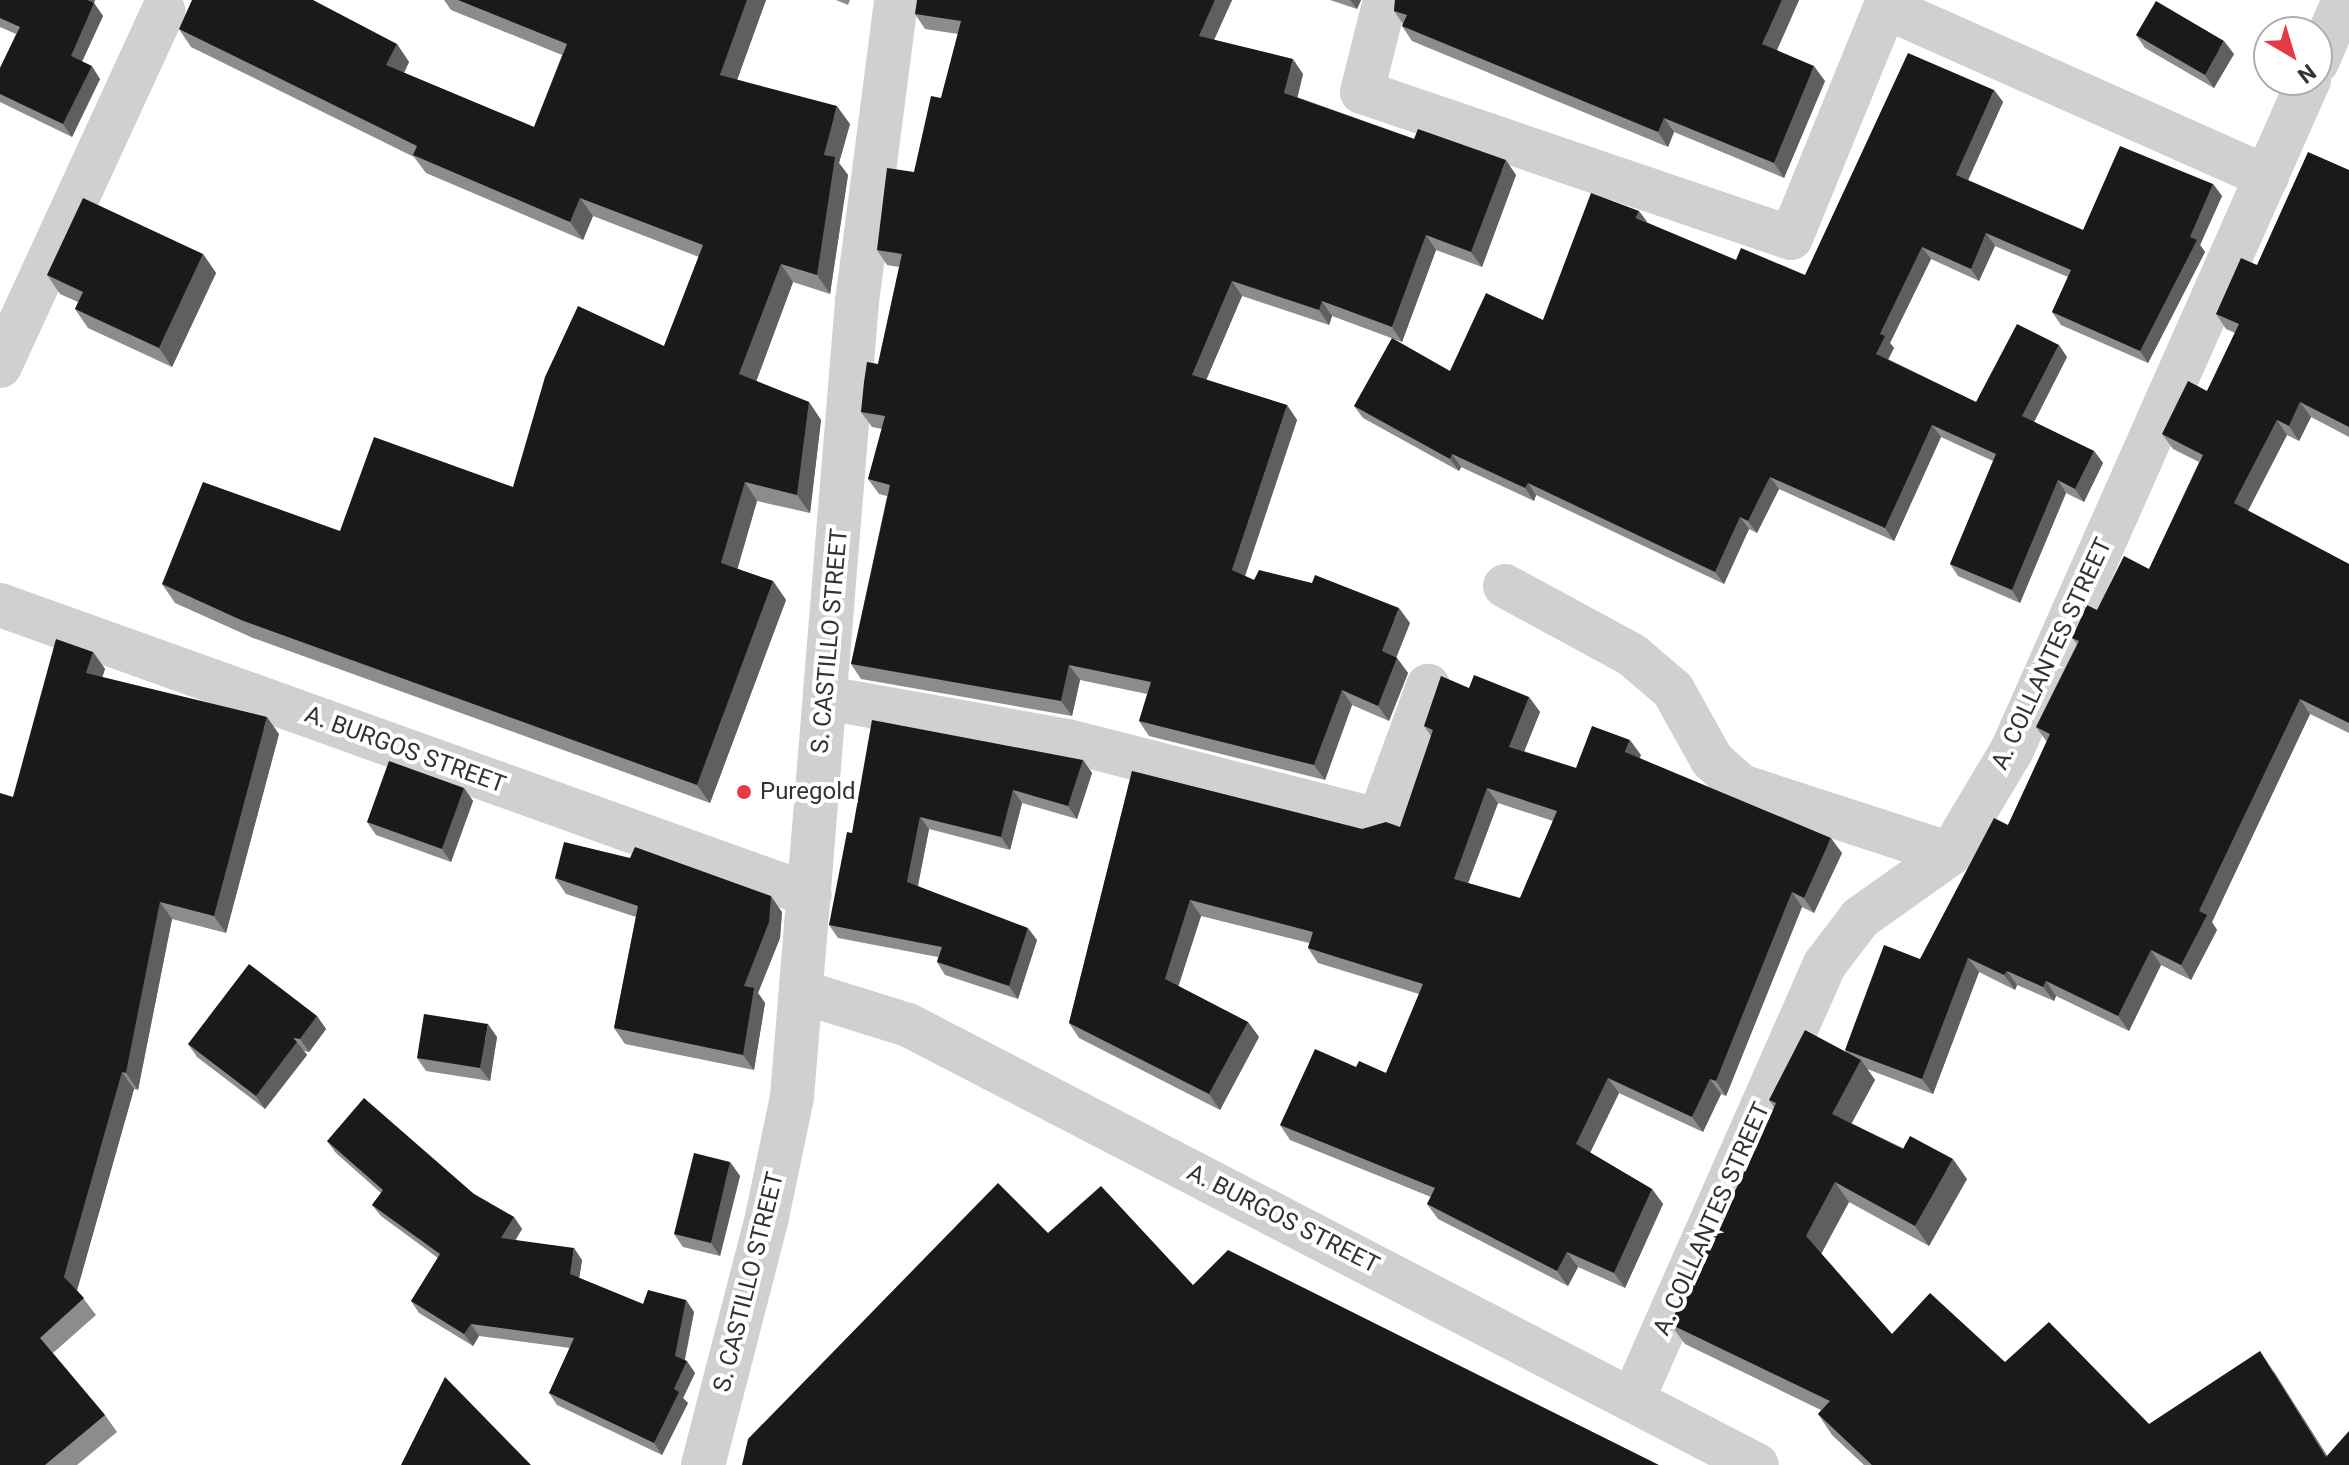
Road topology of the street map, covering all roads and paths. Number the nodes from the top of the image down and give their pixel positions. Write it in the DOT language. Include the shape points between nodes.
graph roads {
  1 [pos="896,0"];
  2 [pos="1385,0"];
  3 [pos="2344,0"];
  4 [pos="1887,4"];
  5 [pos="163,11"];
  6 [pos="2333,25"];
  7 [pos="2302,96"];
  8 [pos="2267,177"];
  9 [pos="0,366"];
  10 [pos="1505,586"];
  11 [pos="0,605"];
  12 [pos="1428,686"];
  13 [pos="826,698"];
  14 [pos="1950,854"];
  15 [pos="810,895"];
  16 [pos="802,992"];
  17 [pos="1633,1399"];
  18 [pos="703,1465"];
  19 [pos="1757,1465"];
  1 -- 13 [label="street, S. CASTILLO STREET" via="857,302"];
  2 -- 4 [label="street" via="1362,92 1791,238"];
  3 -- 6 [label="street"];
  4 -- 8 [label="street"];
  5 -- 9 [label="street"];
  7 -- 8 [label="street, A. COLLANTES STREET"];
  8 -- 14 [label="street, A. COLLANTES STREET" via="2012,750"];
  10 -- 14 [label="street" via="1632,655 1673,690 1712,760 1741,786"];
  11 -- 15 [label="street, A. BURGOS STREET"];
  12 -- 13 [label="street" via="1379,820 1068,741"];
  13 -- 15 [label="street, S. CASTILLO STREET"];
  14 -- 17 [label="street, A. COLLANTES STREET" via="1860,918 1825,964"];
  15 -- 16 [label="street, S. CASTILLO STREET"];
  16 -- 17 [label="street, A. BURGOS STREET" via="908,1025"];
  16 -- 18 [label="street, S. CASTILLO STREET" via="792,1097 767,1217"];
  17 -- 19 [label="street, A. BURGOS STREET"];
}
